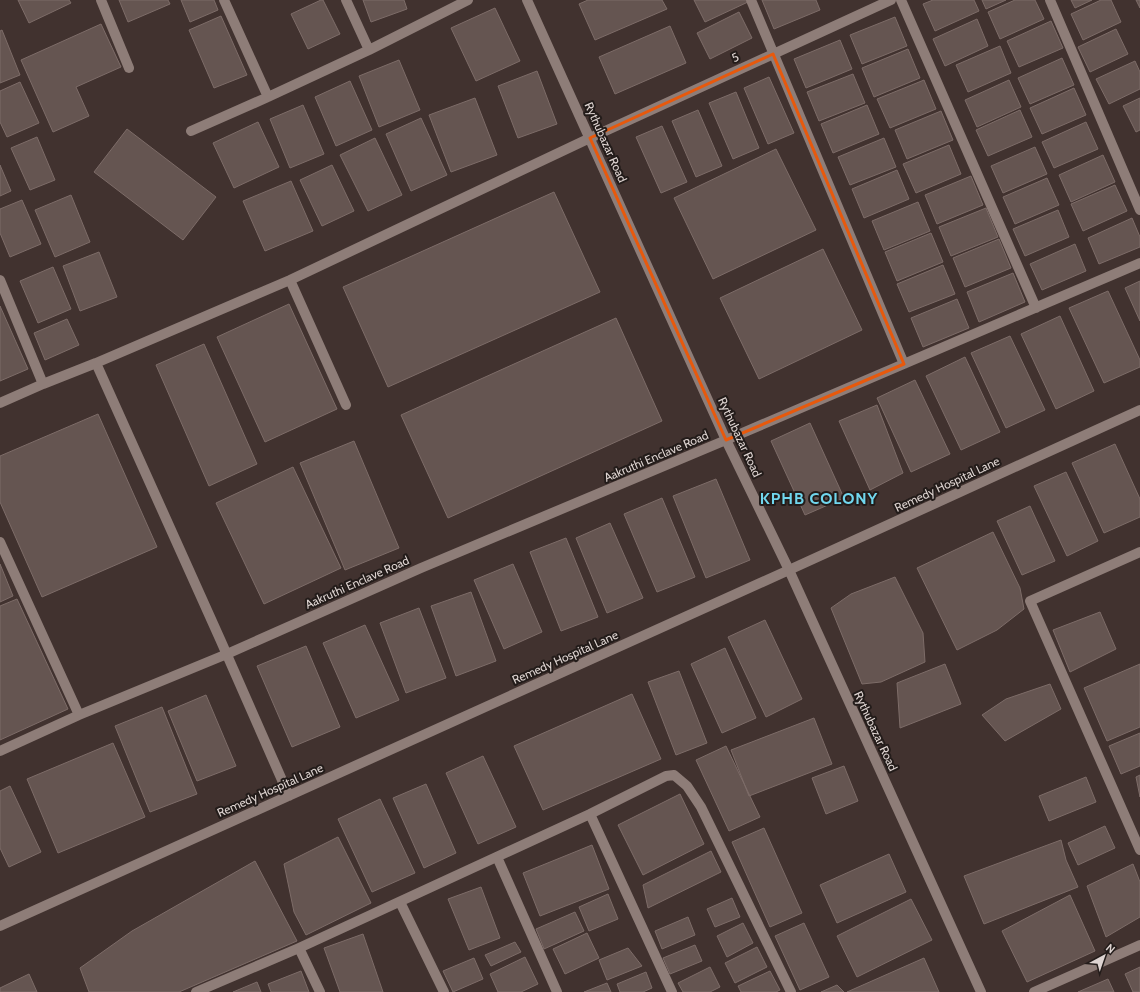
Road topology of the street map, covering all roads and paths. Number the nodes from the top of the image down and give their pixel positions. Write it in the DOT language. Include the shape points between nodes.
graph roads {
  1 [pos="101,0"];
  2 [pos="224,0"];
  3 [pos="346,0"];
  4 [pos="468,0"];
  5 [pos="527,0"];
  6 [pos="752,0"];
  7 [pos="891,0"];
  8 [pos="901,0"];
  9 [pos="1050,0"];
  10 [pos="369,50"];
  11 [pos="773,54"];
  12 [pos="129,68"];
  13 [pos="268,98"];
  14 [pos="191,131"];
  15 [pos="590,138"];
  16 [pos="1140,210"];
  17 [pos="1140,263"];
  18 [pos="0,280"];
  19 [pos="290,280"];
  20 [pos="1036,308"];
  21 [pos="96,363"];
  22 [pos="904,364"];
  23 [pos="43,384"];
  24 [pos="0,403"];
  25 [pos="346,405"];
  26 [pos="1140,410"];
  27 [pos="726,440"];
  28 [pos="0,542"];
  29 [pos="1140,552"];
  30 [pos="789,570"];
  31 [pos="227,654"];
  32 [pos="79,715"];
  33 [pos="0,751"];
  34 [pos="289,796"];
  35 [pos="590,814"];
  36 [pos="1140,850"];
  37 [pos="497,857"];
  38 [pos="400,902"];
  39 [pos="0,926"];
  40 [pos="1140,945"];
  41 [pos="299,948"];
  42 [pos="210,989"];
  43 [pos="196,992"];
  44 [pos="320,992"];
  45 [pos="444,992"];
  46 [pos="557,992"];
  47 [pos="672,992"];
  48 [pos="791,992"];
  49 [pos="981,992"];
  50 [pos="1034,992"];
  1 -- 12 [label="street"];
  2 -- 13 [label="street"];
  3 -- 10 [label="street"];
  4 -- 10 [label="street"];
  5 -- 15 [label="street, Rythubazar Road"];
  6 -- 11 [label="street"];
  7 -- 11 [label="street, 5"];
  8 -- 20 [label="street"];
  9 -- 16 [label="street"];
  10 -- 13 [label="street"];
  11 -- 15 [label="street, 5"];
  11 -- 22 [label="street"];
  13 -- 14 [label="street"];
  15 -- 19 [label="street, 5"];
  15 -- 27 [label="street, Rythubazar Road"];
  17 -- 20 [label="street, Aakruthi Enclave Road"];
  18 -- 23 [label="street"];
  19 -- 21 [label="street, 5"];
  19 -- 25 [label="street"];
  20 -- 22 [label="street, Aakruthi Enclave Road"];
  21 -- 23 [label="street, 5"];
  21 -- 31 [label="street"];
  22 -- 27 [label="street, Aakruthi Enclave Road"];
  23 -- 24 [label="street, 5"];
  26 -- 30 [label="street, Remedy Hospital Lane"];
  27 -- 30 [label="street, Rythubazar Road"];
  27 -- 31 [label="street, Aakruthi Enclave Road" via="421,568"];
  28 -- 32 [label="street"];
  29 -- 36 [label="street" via="1030,601"];
  30 -- 34 [label="street, Remedy Hospital Lane"];
  30 -- 49 [label="street, Rythubazar Road"];
  31 -- 32 [label="street, Aakruthi Enclave Road"];
  31 -- 34 [label="street"];
  32 -- 33 [label="street, Aakruthi Enclave Road"];
  34 -- 39 [label="street, Remedy Hospital Lane"];
  35 -- 37 [label="street"];
  35 -- 47 [label="street"];
  35 -- 48 [label="street" via="666,776 674,775 688,786 701,806"];
  37 -- 38 [label="street"];
  37 -- 46 [label="street"];
  38 -- 41 [label="street"];
  38 -- 45 [label="street"];
  40 -- 50 [label="street"];
  41 -- 42 [label="street"];
  41 -- 44 [label="street"];
  42 -- 43 [label="street"];
}
